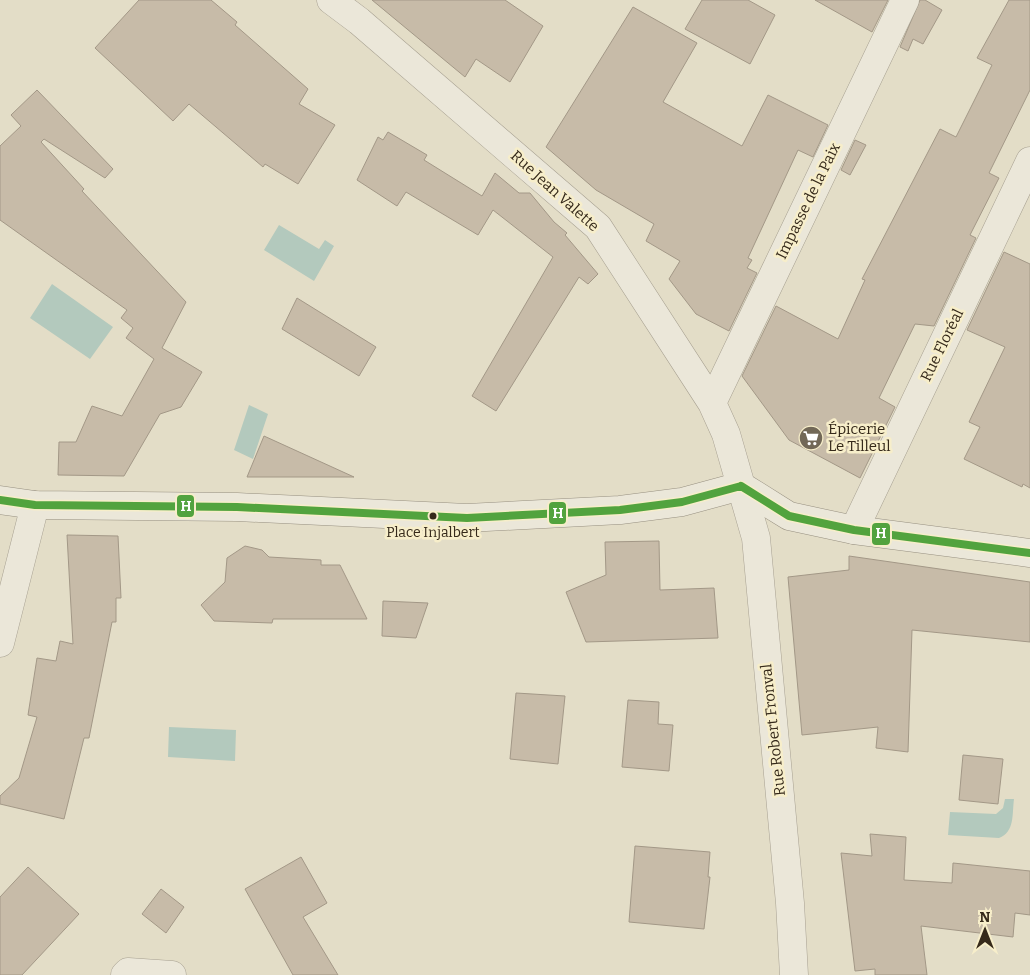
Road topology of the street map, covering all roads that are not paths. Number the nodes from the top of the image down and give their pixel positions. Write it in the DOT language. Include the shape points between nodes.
graph roads {
  1 [pos="331,0"];
  2 [pos="904,0"];
  3 [pos="1030,161"];
  4 [pos="712,402"];
  5 [pos="741,486"];
  6 [pos="0,500"];
  7 [pos="35,505"];
  8 [pos="854,530"];
  9 [pos="1030,554"];
  10 [pos="0,643"];
  11 [pos="125,975"];
  12 [pos="172,975"];
  13 [pos="794,975"];
  1 -- 4 [label="street, Rue Jean Valette" via="598,227"];
  2 -- 4 [label="street, Impasse de la Paix"];
  3 -- 8 [label="street, Rue Floréal"];
  4 -- 5 [label="street, Rue Jean Valette" via="726,434"];
  5 -- 7 [label="street" via="682,502 620,510 466,518 237,507"];
  5 -- 8 [label="street" via="788,516"];
  5 -- 13 [label="street, Rue Robert Fronval" via="756,538"];
  6 -- 7 [label="street"];
  7 -- 10 [label="street"];
  8 -- 9 [label="street"];
  11 -- 12 [label="street" via="128,972"];
}
